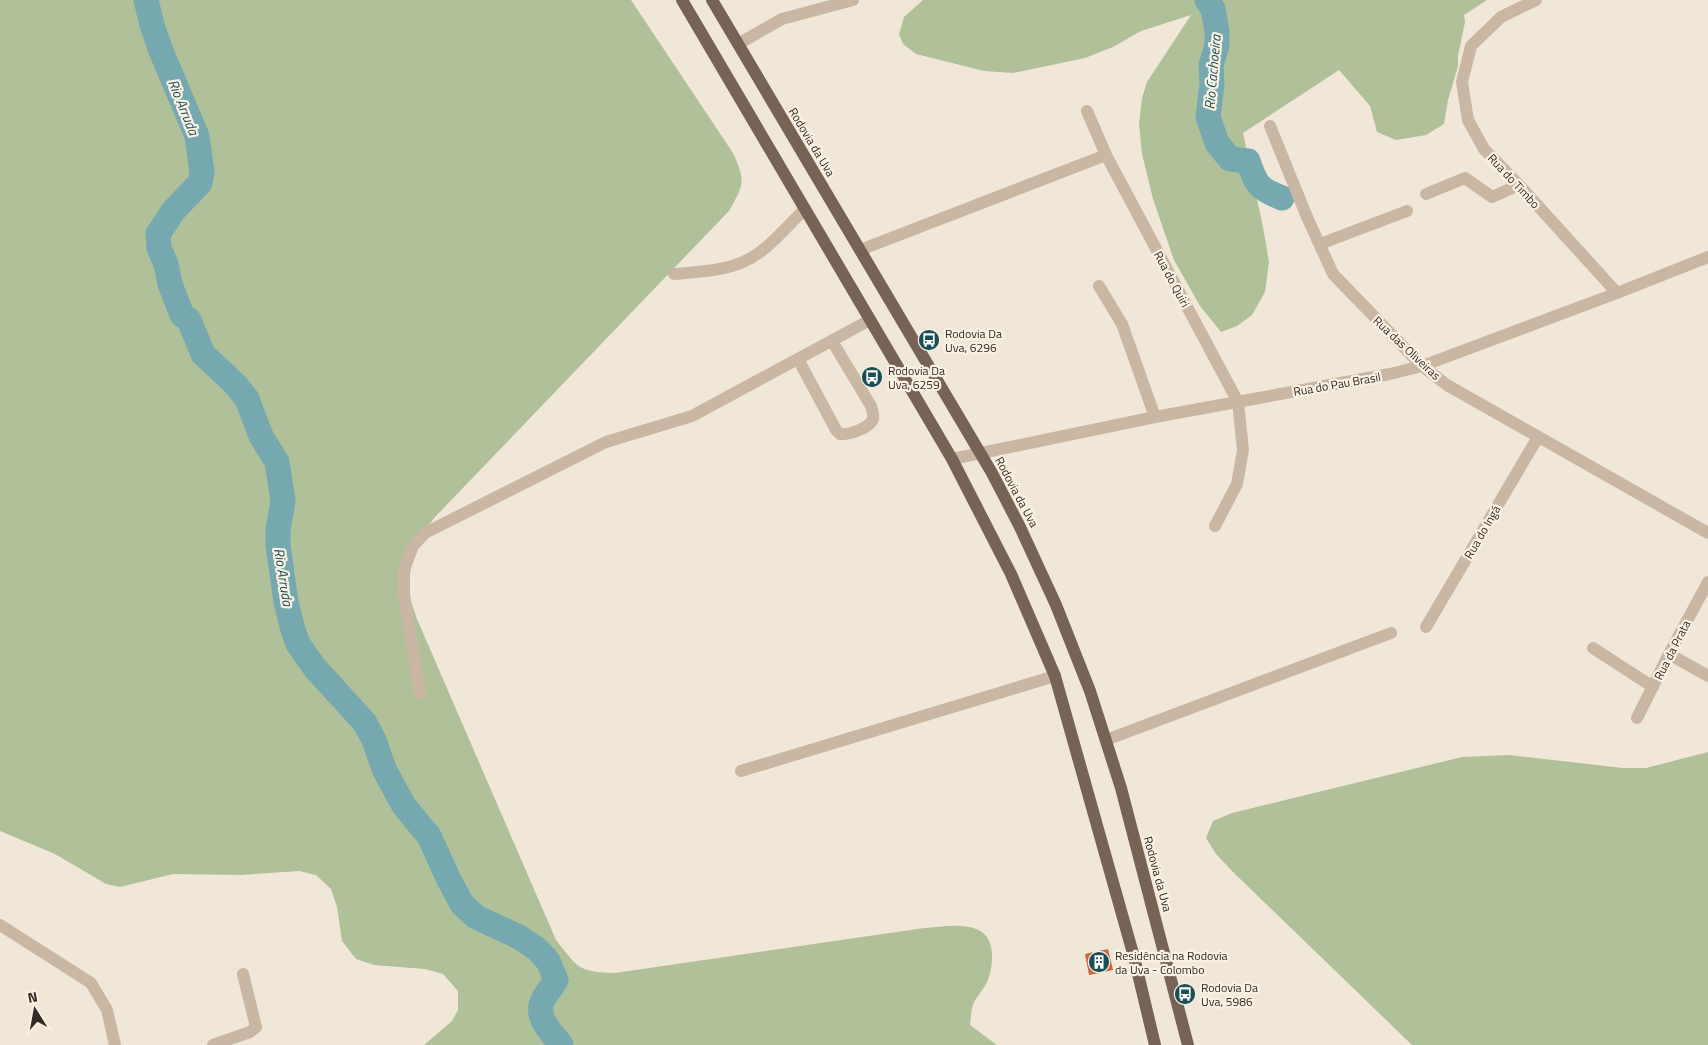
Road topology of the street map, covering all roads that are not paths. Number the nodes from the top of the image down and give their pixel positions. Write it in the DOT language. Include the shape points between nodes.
graph roads {
  1 [pos="682,0"];
  2 [pos="712,0"];
  3 [pos="853,0"];
  4 [pos="1536,0"];
  5 [pos="738,44"];
  6 [pos="1086,111"];
  7 [pos="1270,126"];
  8 [pos="1106,156"];
  9 [pos="1519,185"];
  10 [pos="1426,194"];
  11 [pos="805,209"];
  12 [pos="1407,211"];
  13 [pos="1320,244"];
  14 [pos="860,250"];
  15 [pos="1708,257"];
  16 [pos="674,274"];
  17 [pos="1099,286"];
  18 [pos="1617,293"];
  19 [pos="870,320"];
  20 [pos="832,341"];
  21 [pos="798,359"];
  22 [pos="1422,366"];
  23 [pos="1238,402"];
  24 [pos="1155,417"];
  25 [pos="1538,437"];
  26 [pos="979,452"];
  27 [pos="952,459"];
  28 [pos="1215,526"];
  29 [pos="1708,533"];
  30 [pos="1708,582"];
  31 [pos="1426,627"];
  32 [pos="1391,633"];
  33 [pos="1593,648"];
  34 [pos="1669,654"];
  35 [pos="1055,676"];
  36 [pos="1708,676"];
  37 [pos="1653,688"];
  38 [pos="420,694"];
  39 [pos="1637,718"];
  40 [pos="1106,740"];
  41 [pos="741,771"];
  42 [pos="0,925"];
  43 [pos="243,974"];
  44 [pos="115,1045"];
  45 [pos="212,1045"];
  46 [pos="1155,1045"];
  47 [pos="1188,1045"];
  1 -- 11 [label="main road"];
  2 -- 5 [label="main road, Rodovia da Uva"];
  3 -- 5 [label="street" via="782,19"];
  4 -- 9 [label="street, Rua do Timbo" via="1501,17 1471,46 1462,82 1468,120 1484,149"];
  5 -- 14 [label="main road, Rodovia da Uva"];
  6 -- 8 [label="street, Rua do Quiri"];
  7 -- 13 [label="street, Rua das Oliveiras"];
  8 -- 14 [label="street"];
  8 -- 23 [label="street, Rua do Quiri"];
  9 -- 10 [label="street" via="1492,197 1465,178"];
  9 -- 18 [label="street, Rua do Timbo"];
  11 -- 16 [label="street" via="762,251 742,262 705,272"];
  11 -- 19 [label="main road"];
  12 -- 13 [label="street"];
  13 -- 22 [label="street, Rua das Oliveiras" via="1333,274"];
  14 -- 26 [label="main road, Rodovia da Uva"];
  15 -- 18 [label="street, Rua do Pau Brasil"];
  17 -- 24 [label="street" via="1122,324"];
  18 -- 22 [label="street, Rua do Pau Brasil"];
  19 -- 20 [label="street"];
  19 -- 27 [label="main road"];
  20 -- 21 [label="street"];
  20 -- 21 [label="street" via="871,406 873,418 869,424 846,435 840,434"];
  21 -- 38 [label="street" via="692,416 606,442 425,534 413,546 404,570 404,595"];
  22 -- 23 [label="street, Rua do Pau Brasil"];
  22 -- 25 [label="street, Rua das Oliveiras" via="1448,385"];
  23 -- 24 [label="street, Rua do Pau Brasil"];
  23 -- 28 [label="street" via="1243,450 1237,484"];
  24 -- 26 [label="street, Rua do Pau Brasil"];
  25 -- 29 [label="street, Rua das Oliveiras"];
  25 -- 31 [label="street, Rua do Ingá"];
  26 -- 27 [label="street, Rua do Pau Brasil"];
  26 -- 40 [label="main road, Rodovia da Uva" via="1020,527 1056,606"];
  27 -- 35 [label="main road" via="1011,574"];
  30 -- 34 [label="street, Rua da Prata"];
  32 -- 40 [label="street"];
  33 -- 37 [label="street"];
  34 -- 36 [label="street"];
  34 -- 37 [label="street, Rua da Prata"];
  35 -- 41 [label="street"];
  35 -- 46 [label="main road" via="1134,957"];
  37 -- 39 [label="street, Rua da Prata"];
  40 -- 47 [label="main road, Rodovia da Uva"];
  42 -- 44 [label="street" via="91,983 106,1010"];
  43 -- 45 [label="street" via="256,1027"];
}
